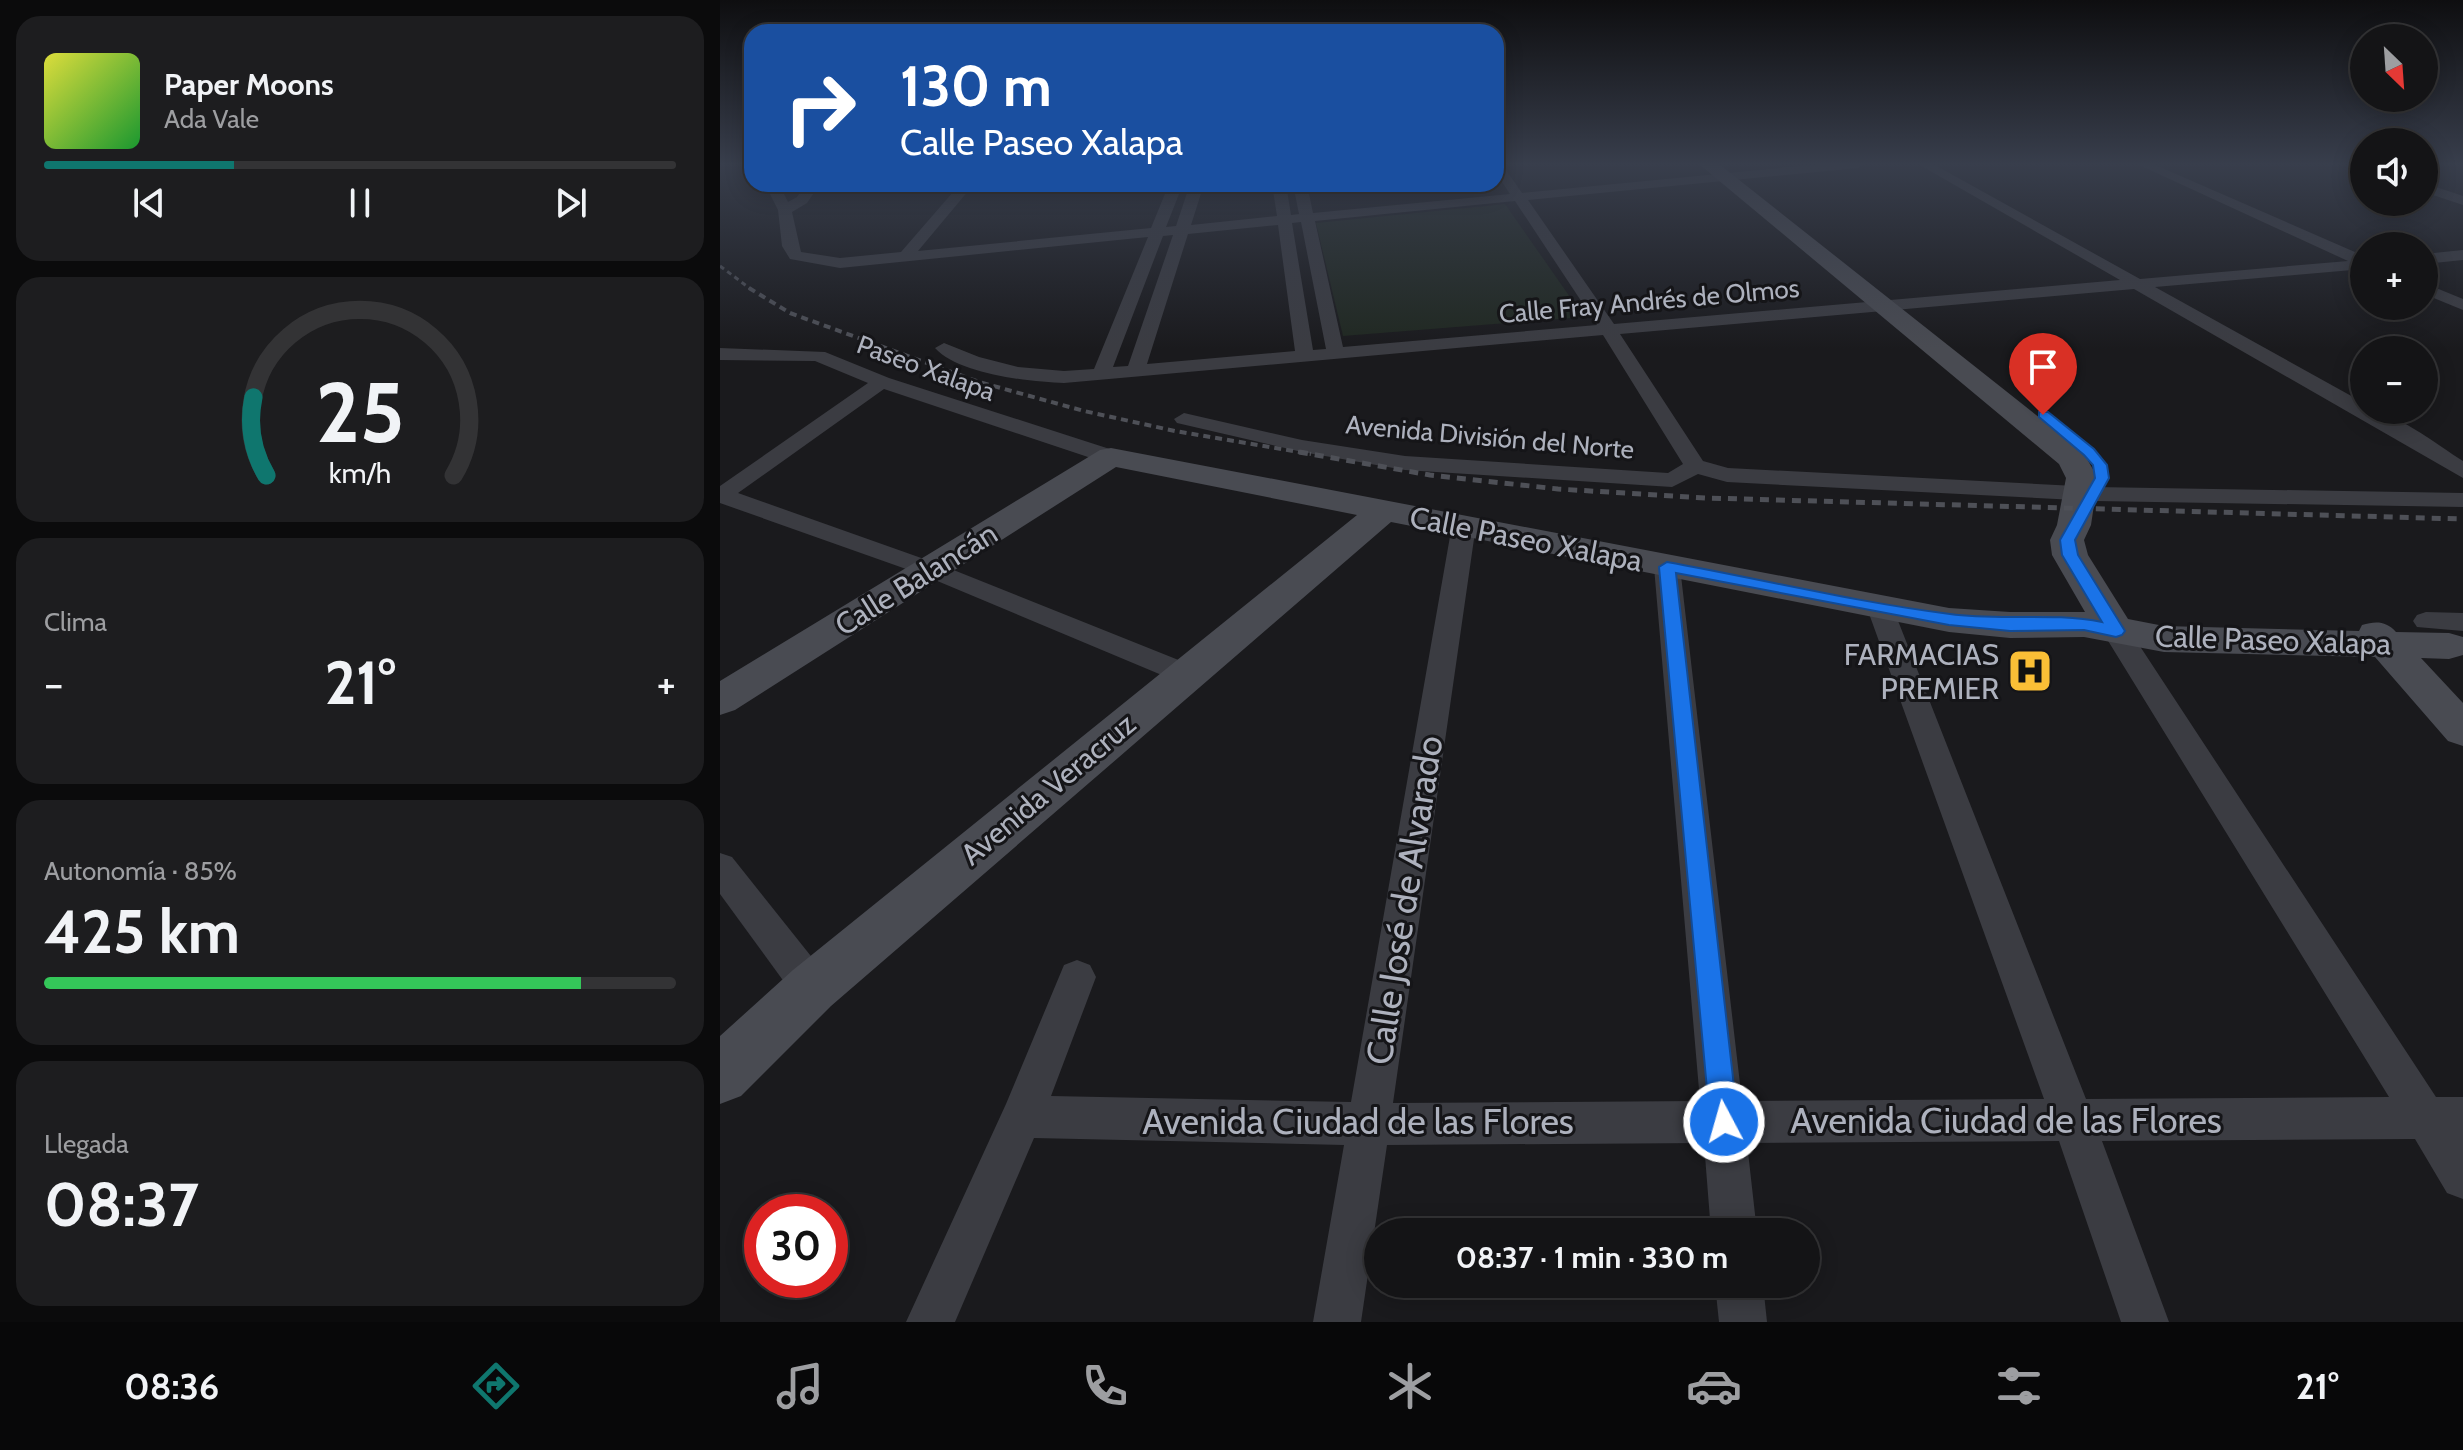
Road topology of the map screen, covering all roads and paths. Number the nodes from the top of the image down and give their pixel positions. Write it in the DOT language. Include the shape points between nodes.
graph roads {
  1 [pos="787,226"];
  2 [pos="931,226"];
  3 [pos="1158,226"];
  4 [pos="1205,226"];
  5 [pos="1283,226"];
  6 [pos="1308,226"];
  7 [pos="1539,226"];
  8 [pos="1795,226"];
  9 [pos="2035,226"];
  10 [pos="2059,226"];
  11 [pos="2288,226"];
  12 [pos="2294,226"];
  13 [pos="1182,228"];
  14 [pos="1156,231"];
  15 [pos="2463,245"];
  16 [pos="2438,247"];
  17 [pos="2350,252"];
  18 [pos="2350,252"];
  19 [pos="908,253"];
  20 [pos="2463,255"];
  21 [pos="2350,258"];
  22 [pos="2350,258"];
  23 [pos="2438,258"];
  24 [pos="2119,273"];
  25 [pos="2140,277"];
  26 [pos="2163,281"];
  27 [pos="2438,283"];
  28 [pos="2463,293"];
  29 [pos="2438,294"];
  30 [pos="1886,300"];
  31 [pos="2463,305"];
  32 [pos="1606,325"];
  33 [pos="944,348"];
  34 [pos="1335,349"];
  35 [pos="1304,351"];
  36 [pos="720,354"];
  37 [pos="1138,363"];
  38 [pos="1105,365"];
  39 [pos="2325,370"];
  40 [pos="2297,374"];
  41 [pos="882,382"];
  42 [pos="2350,383"];
  43 [pos="1184,419"];
  44 [pos="2422,424"];
  45 [pos="2463,448"];
  46 [pos="1111,457"];
  47 [pos="1695,466"];
  48 [pos="2463,471"];
  49 [pos="721,495"];
  50 [pos="2463,500"];
  51 [pos="2082,504"];
  52 [pos="1383,511"];
  53 [pos="1464,525"];
  54 [pos="1667,567"];
  55 [pos="932,570"];
  56 [pos="1880,608"];
  57 [pos="2103,624"];
  58 [pos="2374,632"];
  59 [pos="2453,639"];
  60 [pos="1186,674"];
  61 [pos="720,700"];
  62 [pos="2463,730"];
  63 [pos="720,867"];
  64 [pos="1077,977"];
  65 [pos="812,988"];
  66 [pos="720,1075"];
  67 [pos="1022,1117"];
  68 [pos="2445,1118"];
  69 [pos="2073,1120"];
  70 [pos="1724,1122"];
  71 [pos="1368,1124"];
  72 [pos="2463,1177"];
  73 [pos="1733,1218"];
  74 [pos="1740,1298"];
  75 [pos="930,1322"];
  76 [pos="1337,1322"];
  77 [pos="1743,1322"];
  78 [pos="2145,1322"];
  1 -- 19 [label="street" via="795,256 840,263"];
  2 -- 19 [label="street"];
  3 -- 14 [label="street"];
  4 -- 13 [label="street"];
  5 -- 35 [label="street"];
  6 -- 34 [label="street"];
  7 -- 32 [label="street"];
  8 -- 30 [label="main road"];
  9 -- 24 [label="street"];
  10 -- 25 [label="street"];
  11 -- 17 [label="street"];
  12 -- 18 [label="street"];
  13 -- 14 [label="street"];
  13 -- 37 [label="street"];
  14 -- 19 [label="street"];
  14 -- 38 [label="street"];
  15 -- 16 [label="street"];
  20 -- 23 [label="street"];
  21 -- 25 [label="street, Calle Fray Andrés de Olmos"];
  22 -- 26 [label="street, Calle Fray Andrés de Olmos"];
  24 -- 25 [label="street"];
  24 -- 30 [label="street, Calle Fray Andrés de Olmos"];
  25 -- 26 [label="street, Calle Fray Andrés de Olmos"];
  25 -- 30 [label="street, Calle Fray Andrés de Olmos"];
  25 -- 40 [label="street"];
  26 -- 39 [label="street"];
  27 -- 28 [label="street"];
  29 -- 31 [label="street"];
  30 -- 32 [label="street, Calle Fray Andrés de Olmos"];
  30 -- 51 [label="main road" via="2089,452 2100,465 2102,478"];
  32 -- 34 [label="street, Calle Fray Andrés de Olmos"];
  32 -- 47 [label="street"];
  33 -- 38 [label="street, Calle Fray Andrés de Olmos" via="969,360 1031,375 1064,377"];
  34 -- 35 [label="street, Calle Fray Andrés de Olmos"];
  35 -- 37 [label="street, Calle Fray Andrés de Olmos"];
  36 -- 41 [label="street, Paseo Xalapa" via="818,356"];
  37 -- 38 [label="street, Calle Fray Andrés de Olmos"];
  39 -- 40 [label="street"];
  39 -- 42 [label="street"];
  40 -- 48 [label="street"];
  41 -- 46 [label="street, Paseo Xalapa"];
  41 -- 49 [label="street"];
  43 -- 47 [label="street, Avenida División del Norte" via="1405,463 1672,480"];
  44 -- 45 [label="street"];
  46 -- 52 [label="main road, Calle Paseo Xalapa"];
  46 -- 55 [label="main road, Calle Balancán"];
  47 -- 51 [label="street" via="1727,475"];
  49 -- 55 [label="street"];
  50 -- 51 [label="street"];
  51 -- 57 [label="main road" via="2067,540"];
  52 -- 53 [label="main road, Calle Paseo Xalapa"];
  52 -- 60 [label="main road, Avenida Veracruz"];
  53 -- 54 [label="main road, Calle Paseo Xalapa"];
  53 -- 71 [label="street, Calle José de Alvarado"];
  54 -- 56 [label="main road, Calle Paseo Xalapa"];
  54 -- 70 [label="street"];
  55 -- 60 [label="street"];
  55 -- 61 [label="main road, Calle Balancán"];
  56 -- 57 [label="main road, Calle Paseo Xalapa" via="2010,625"];
  56 -- 69 [label="street"];
  57 -- 58 [label="main road, Calle Paseo Xalapa" via="2164,639"];
  57 -- 68 [label="street"];
  58 -- 59 [label="main road, Calle Paseo Xalapa"];
  58 -- 62 [label="main road"];
  60 -- 65 [label="main road, Avenida Veracruz"];
  63 -- 65 [label="street"];
  64 -- 67 [label="street"];
  65 -- 66 [label="main road, Avenida Veracruz"];
  67 -- 71 [label="street, Avenida Ciudad de las Flores"];
  67 -- 75 [label="street"];
  68 -- 69 [label="street, Avenida Ciudad de las Flores"];
  68 -- 72 [label="street"];
  69 -- 70 [label="street, Avenida Ciudad de las Flores"];
  69 -- 78 [label="street"];
  70 -- 71 [label="street, Avenida Ciudad de las Flores"];
  70 -- 73 [label="street"];
  71 -- 76 [label="street, Calle José de Alvarado"];
  74 -- 77 [label="street"];
}
